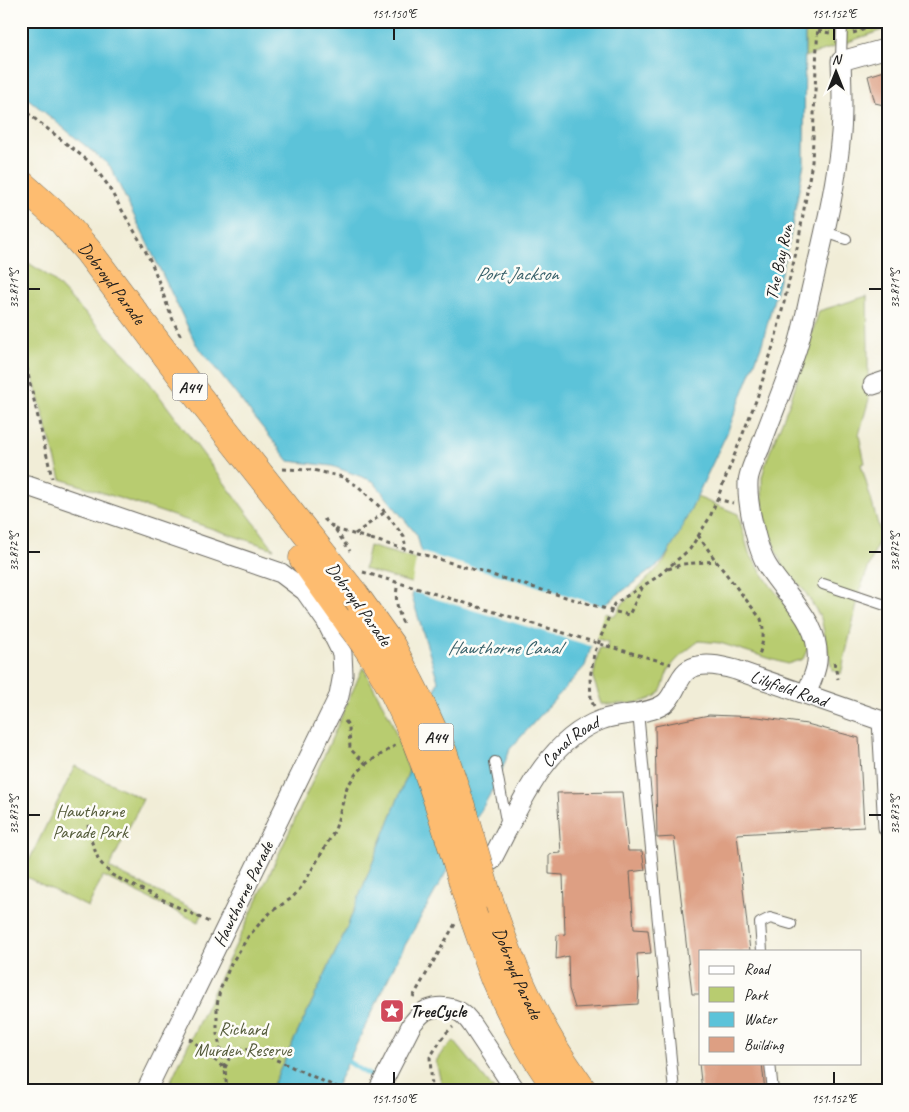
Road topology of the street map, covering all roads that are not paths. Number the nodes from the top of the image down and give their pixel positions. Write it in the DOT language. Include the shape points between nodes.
graph roads {
  1 [pos="842,21"];
  2 [pos="888,48"];
  3 [pos="841,62"];
  4 [pos="21,184"];
  5 [pos="21,208"];
  6 [pos="825,232"];
  7 [pos="846,239"];
  8 [pos="21,486"];
  9 [pos="824,584"];
  10 [pos="888,606"];
  11 [pos="689,669"];
  12 [pos="806,694"];
  13 [pos="339,696"];
  14 [pos="638,712"];
  15 [pos="885,722"];
  16 [pos="495,762"];
  17 [pos="508,827"];
  18 [pos="888,828"];
  19 [pos="491,861"];
  20 [pos="791,924"];
  21 [pos="762,950"];
  22 [pos="770,1064"];
  23 [pos="146,1091"];
  24 [pos="378,1091"];
  25 [pos="516,1091"];
  26 [pos="559,1091"];
  27 [pos="583,1091"];
  28 [pos="674,1091"];
  29 [pos="772,1091"];
  1 -- 3 [label="lane"];
  2 -- 3 [label="street"];
  3 -- 6 [label="street" via="841,133"];
  4 -- 27 [label="highway, Dobroyd Parade / A44, bridge" via="62,221 88,251 185,380 359,583 443,752 502,940 526,996 553,1046"];
  5 -- 26 [label="highway, Dobroyd Parade / A44, bridge" via="56,242 96,289 299,551 383,672 427,769 465,920 520,1030"];
  6 -- 7 [label="lane"];
  6 -- 12 [label="street" via="797,347 748,481 749,507 767,565 804,614 814,634 817,663"];
  8 -- 13 [label="street, Dobroyd Parade" via="281,573 305,591 326,621 342,653"];
  9 -- 10 [label="lane"];
  11 -- 12 [label="street, Lilyfield Road" via="705,664 720,666"];
  11 -- 14 [label="street, Canal Road" via="664,704"];
  12 -- 15 [label="street, Lilyfield Road"];
  13 -- 23 [label="street, Hawthorne Parade"];
  14 -- 17 [label="street, Canal Road" via="601,720 579,732 556,752 542,768"];
  14 -- 28 [label="lane"];
  15 -- 18 [label="street"];
  16 -- 17 [label="lane"];
  17 -- 19 [label="street, Canal Road"];
  20 -- 21 [label="lane" via="770,918 760,923"];
  22 -- 29 [label="lane"];
  24 -- 25 [label="street" via="412,1024 427,1010 445,1007 465,1016"];
}
